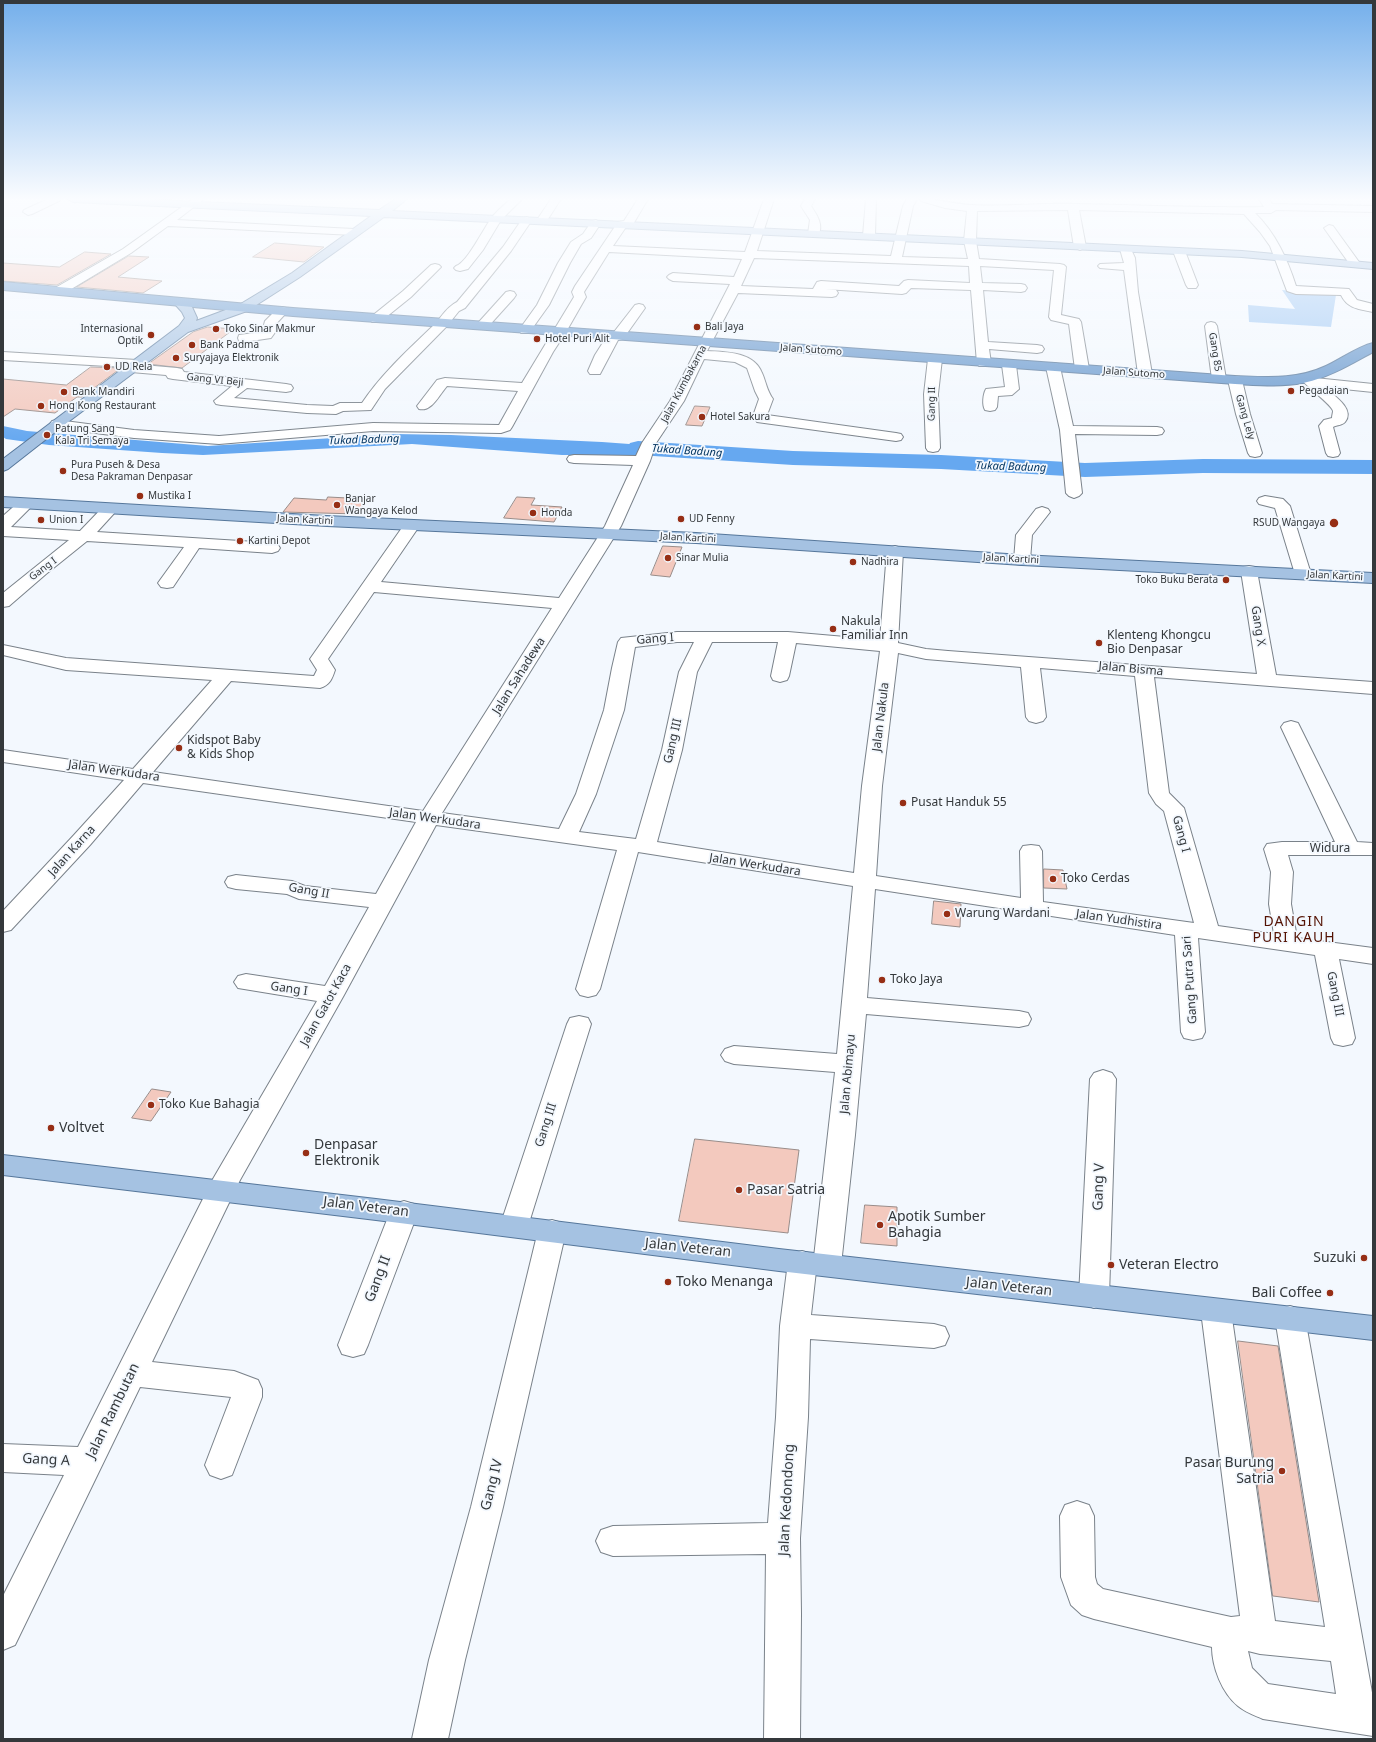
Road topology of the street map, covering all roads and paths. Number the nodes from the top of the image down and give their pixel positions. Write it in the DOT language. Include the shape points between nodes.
graph roads {
  1 [pos="77,280"];
  2 [pos="287,280"];
  3 [pos="421,280"];
  4 [pos="483,280"];
  5 [pos="555,280"];
  6 [pos="585,280"];
  7 [pos="694,280"];
  8 [pos="738,280"];
  9 [pos="926,280"];
  10 [pos="929,280"];
  11 [pos="975,280"];
  12 [pos="1059,280"];
  13 [pos="1131,280"];
  14 [pos="1190,280"];
  15 [pos="1289,280"];
  16 [pos="736,285"];
  17 [pos="1192,285"];
  18 [pos="3,286"];
  19 [pos="975,286"];
  20 [pos="1022,288"];
  21 [pos="59,291"];
  22 [pos="510,295"];
  23 [pos="180,303"];
  24 [pos="243,308"];
  25 [pos="639,308"];
  26 [pos="1373,308"];
  27 [pos="282,312"];
  28 [pos="376,319"];
  29 [pos="443,323"];
  30 [pos="482,326"];
  31 [pos="1210,326"];
  32 [pos="184,329"];
  33 [pos="525,330"];
  34 [pos="560,332"];
  35 [pos="616,336"];
  36 [pos="244,338"];
  37 [pos="707,342"];
  38 [pos="982,345"];
  39 [pos="1373,347"];
  40 [pos="1037,349"];
  41 [pos="699,355"];
  42 [pos="3,356"];
  43 [pos="935,359"];
  44 [pos="984,362"];
  45 [pos="1009,365"];
  46 [pos="134,366"];
  47 [pos="1053,367"];
  48 [pos="1082,370"];
  49 [pos="595,371"];
  50 [pos="1145,374"];
  51 [pos="1219,379"];
  52 [pos="1235,380"];
  53 [pos="1309,380"];
  54 [pos="245,383"];
  55 [pos="527,387"];
  56 [pos="286,388"];
  57 [pos="1373,388"];
  58 [pos="424,406"];
  59 [pos="990,407"];
  60 [pos="55,425"];
  61 [pos="1067,430"];
  62 [pos="1157,431"];
  63 [pos="896,437"];
  64 [pos="932,448"];
  65 [pos="1255,452"];
  66 [pos="646,453"];
  67 [pos="1333,453"];
  68 [pos="574,459"];
  69 [pos="3,466"];
  70 [pos="1073,487"];
  71 [pos="1264,501"];
  72 [pos="3,502"];
  73 [pos="26,504"];
  74 [pos="110,509"];
  75 [pos="1042,512"];
  76 [pos="3,525"];
  77 [pos="412,525"];
  78 [pos="3,531"];
  79 [pos="608,533"];
  80 [pos="84,536"];
  81 [pos="195,543"];
  82 [pos="272,548"];
  83 [pos="889,551"];
  84 [pos="1022,560"];
  85 [pos="1249,571"];
  86 [pos="1303,574"];
  87 [pos="1373,578"];
  88 [pos="167,583"];
  89 [pos="370,586"];
  90 [pos="3,602"];
  91 [pos="564,604"];
  92 [pos="706,637"];
  93 [pos="788,637"];
  94 [pos="889,646"];
  95 [pos="3,650"];
  96 [pos="1030,662"];
  97 [pos="1144,670"];
  98 [pos="225,676"];
  99 [pos="780,676"];
  100 [pos="1268,681"];
  101 [pos="1373,688"];
  102 [pos="1036,717"];
  103 [pos="1291,727"];
  104 [pos="3,756"];
  105 [pos="139,775"];
  106 [pos="428,818"];
  107 [pos="565,837"];
  108 [pos="637,846"];
  109 [pos="1373,848"];
  110 [pos="1349,849"];
  111 [pos="1031,851"];
  112 [pos="236,882"];
  113 [pos="866,882"];
  114 [pos="383,902"];
  115 [pos="1032,907"];
  116 [pos="3,925"];
  117 [pos="1197,930"];
  118 [pos="1287,944"];
  119 [pos="1326,950"];
  120 [pos="1373,956"];
  121 [pos="246,982"];
  122 [pos="588,989"];
  123 [pos="332,995"];
  124 [pos="854,1005"];
  125 [pos="1019,1019"];
  126 [pos="579,1024"];
  127 [pos="1193,1032"];
  128 [pos="1343,1038"];
  129 [pos="734,1055"];
  130 [pos="848,1064"];
  131 [pos="1103,1079"];
  132 [pos="3,1165"];
  133 [pos="222,1190"];
  134 [pos="404,1212"];
  135 [pos="514,1226"];
  136 [pos="552,1231"];
  137 [pos="814,1263"];
  138 [pos="1094,1296"];
  139 [pos="1216,1311"];
  140 [pos="1290,1318"];
  141 [pos="795,1326"];
  142 [pos="1373,1328"];
  143 [pos="934,1336"];
  144 [pos="353,1346"];
  145 [pos="131,1373"];
  146 [pos="3,1458"];
  147 [pos="88,1462"];
  148 [pos="221,1465"];
  149 [pos="1077,1516"];
  150 [pos="784,1538"];
  151 [pos="613,1541"];
  152 [pos="3,1633"];
  153 [pos="1246,1635"];
  154 [pos="1345,1646"];
  155 [pos="1365,1717"];
  156 [pos="430,1739"];
  157 [pos="782,1739"];
  1 -- 21 [label="street"];
  2 -- 24 [label="main road"];
  3 -- 28 [label="street"];
  4 -- 29 [label="street"];
  5 -- 33 [label="street" via="543,305"];
  6 -- 34 [label="street" via="578,292 580,297"];
  7 -- 16 [label="street"];
  8 -- 16 [label="street, Jalan Kumbakarna"];
  9 -- 16 [label="street" via="908,284 902,290 876,288 872,294"];
  10 -- 19 [label="street"];
  11 -- 19 [label="street"];
  12 -- 48 [label="street" via="1055,317 1075,322"];
  13 -- 50 [label="street"];
  14 -- 17 [label="street"];
  15 -- 26 [label="street" via="1291,288 1296,290 1345,292 1353,304"];
  16 -- 37 [label="street, Jalan Kumbakarna"];
  18 -- 21 [label="highway, Jalan Sutomo"];
  19 -- 20 [label="street"];
  19 -- 38 [label="street"];
  21 -- 23 [label="highway, Jalan Sutomo"];
  22 -- 30 [label="street"];
  23 -- 24 [label="highway, Jalan Sutomo"];
  23 -- 32 [label="main road" via="188,310 191,318"];
  24 -- 27 [label="highway, Jalan Sutomo"];
  24 -- 32 [label="main road"];
  25 -- 35 [label="street"];
  27 -- 28 [label="highway, Jalan Sutomo"];
  27 -- 36 [label="street" via="269,324 270,330 266,335"];
  28 -- 29 [label="highway, Jalan Sutomo"];
  29 -- 30 [label="highway, Jalan Sutomo"];
  29 -- 54 [label="street" via="380,386 365,408 308,409 221,401"];
  30 -- 33 [label="highway, Jalan Sutomo"];
  31 -- 51 [label="street, Gang 85"];
  32 -- 46 [label="main road"];
  33 -- 34 [label="highway, Jalan Sutomo"];
  34 -- 35 [label="highway, Jalan Sutomo"];
  34 -- 55 [label="street"];
  35 -- 37 [label="highway, Jalan Sutomo"];
  35 -- 49 [label="street" via="602,355"];
  37 -- 41 [label="street, Jalan Kumbakarna"];
  37 -- 43 [label="highway, Jalan Sutomo"];
  38 -- 40 [label="street"];
  38 -- 44 [label="street"];
  39 -- 53 [label="highway, Jalan Sutomo"];
  41 -- 63 [label="street" via="742,359 753,366 762,395 766,399 760,416 762,419"];
  41 -- 66 [label="street, Jalan Kumbakarna" via="677,401"];
  42 -- 46 [label="street, Gang VI Beji"];
  43 -- 44 [label="highway, Jalan Sutomo"];
  43 -- 64 [label="street, Gang II" via="930,394"];
  44 -- 45 [label="highway, Jalan Sutomo"];
  45 -- 47 [label="highway, Jalan Sutomo"];
  45 -- 59 [label="street" via="1012,389 1007,392 992,392"];
  46 -- 54 [label="street, Gang VI Beji" via="177,372 173,375"];
  46 -- 60 [label="main road"];
  47 -- 48 [label="highway, Jalan Sutomo"];
  47 -- 61 [label="street"];
  48 -- 50 [label="highway, Jalan Sutomo"];
  50 -- 51 [label="highway, Jalan Sutomo"];
  51 -- 52 [label="highway, Jalan Sutomo"];
  52 -- 53 [label="highway, Jalan Sutomo"];
  52 -- 65 [label="street, Gang Lely"];
  53 -- 57 [label="street"];
  53 -- 67 [label="street" via="1339,408 1339,420 1326,426"];
  54 -- 56 [label="street, Gang VI Beji"];
  55 -- 58 [label="street" via="445,382"];
  55 -- 60 [label="street" via="505,427 497,430 373,427 220,440"];
  60 -- 69 [label="main road"];
  61 -- 62 [label="street"];
  61 -- 70 [label="street"];
  66 -- 68 [label="street"];
  66 -- 79 [label="street, Jalan Kumbakarna"];
  71 -- 86 [label="street" via="1277,502 1282,506"];
  72 -- 73 [label="main road, Jalan Kartini"];
  73 -- 74 [label="main road, Jalan Kartini"];
  73 -- 76 [label="street"];
  74 -- 77 [label="main road, Jalan Kartini"];
  74 -- 80 [label="street"];
  75 -- 84 [label="street" via="1024,535"];
  77 -- 79 [label="main road, Jalan Kartini"];
  77 -- 89 [label="street"];
  78 -- 80 [label="street"];
  79 -- 83 [label="main road, Jalan Kartini"];
  79 -- 91 [label="street, Jalan Sahadewa"];
  80 -- 81 [label="street"];
  80 -- 90 [label="street, Gang I"];
  81 -- 82 [label="street"];
  81 -- 88 [label="street"];
  83 -- 84 [label="main road, Jalan Kartini"];
  83 -- 94 [label="street, Jalan Nakula"];
  84 -- 85 [label="main road, Jalan Kartini"];
  85 -- 86 [label="main road, Jalan Kartini"];
  85 -- 100 [label="street, Gang X"];
  86 -- 87 [label="main road, Jalan Kartini"];
  89 -- 91 [label="street"];
  89 -- 98 [label="street" via="320,660 326,670 321,681"];
  91 -- 106 [label="street, Jalan Sahadewa"];
  92 -- 93 [label="street, Gang I"];
  92 -- 107 [label="street, Gang I" via="627,642 614,710 586,794"];
  92 -- 108 [label="street, Gang III" via="688,672 672,750"];
  93 -- 94 [label="street, Gang I"];
  93 -- 99 [label="street"];
  94 -- 96 [label="street, Jalan Bisma" via="926,654"];
  94 -- 113 [label="street, Jalan Nakula" via="872,786"];
  95 -- 98 [label="street" via="66,664"];
  96 -- 97 [label="street, Jalan Bisma"];
  96 -- 102 [label="street"];
  97 -- 100 [label="street, Jalan Bisma"];
  97 -- 117 [label="street, Gang I" via="1159,793 1163,800 1174,808"];
  98 -- 105 [label="street"];
  100 -- 101 [label="street, Jalan Bisma"];
  103 -- 110 [label="street"];
  104 -- 105 [label="street, Jalan Werkudara"];
  105 -- 106 [label="street, Jalan Werkudara"];
  105 -- 116 [label="street, Jalan Karna"];
  106 -- 107 [label="street, Jalan Werkudara"];
  106 -- 114 [label="street, Jalan Gatot Kaca"];
  107 -- 108 [label="street, Jalan Werkudara"];
  108 -- 113 [label="street, Jalan Werkudara"];
  108 -- 122 [label="street, Gang III"];
  109 -- 110 [label="street, Widura"];
  110 -- 118 [label="street, Widura" via="1278,848 1274,851 1282,872 1280,904"];
  111 -- 115 [label="street"];
  112 -- 114 [label="street, Gang II"];
  113 -- 115 [label="street, Jalan Yudhistira"];
  113 -- 124 [label="street, Jalan Abimayu"];
  114 -- 123 [label="street, Jalan Gatot Kaca"];
  115 -- 117 [label="street, Jalan Yudhistira"];
  117 -- 118 [label="street, Jalan Yudhistira"];
  117 -- 127 [label="street, Gang Putra Sari"];
  118 -- 119 [label="street, Jalan Yudhistira"];
  119 -- 120 [label="street, Jalan Yudhistira"];
  119 -- 128 [label="street, Gang III"];
  121 -- 123 [label="street, Gang I"];
  123 -- 133 [label="street, Jalan Gatot Kaca"];
  124 -- 125 [label="street"];
  124 -- 130 [label="street, Jalan Abimayu"];
  126 -- 135 [label="street, Gang III"];
  129 -- 130 [label="street"];
  130 -- 137 [label="street, Jalan Abimayu" via="842,1135"];
  131 -- 138 [label="street, Gang V"];
  132 -- 133 [label="main road, Jalan Veteran"];
  133 -- 134 [label="main road, Jalan Veteran"];
  133 -- 145 [label="street, Jalan Rambutan"];
  134 -- 135 [label="main road, Jalan Veteran"];
  134 -- 144 [label="street, Gang II"];
  135 -- 136 [label="main road, Jalan Veteran"];
  136 -- 137 [label="main road, Jalan Veteran"];
  136 -- 156 [label="street, Gang IV"];
  137 -- 138 [label="main road, Jalan Veteran"];
  137 -- 141 [label="street, Jalan Kedondong"];
  138 -- 139 [label="main road, Jalan Veteran"];
  139 -- 140 [label="main road, Jalan Veteran"];
  139 -- 153 [label="street"];
  140 -- 142 [label="main road, Jalan Veteran"];
  140 -- 154 [label="street"];
  141 -- 143 [label="street"];
  141 -- 150 [label="street, Jalan Kedondong"];
  145 -- 147 [label="street, Jalan Rambutan"];
  145 -- 148 [label="street" via="234,1384 247,1389"];
  146 -- 147 [label="street, Gang A"];
  147 -- 152 [label="street, Jalan Rambutan"];
  149 -- 153 [label="street" via="1078,1577 1083,1594 1094,1603"];
  150 -- 151 [label="street"];
  150 -- 157 [label="street, Jalan Kedondong"];
  153 -- 154 [label="street"];
  153 -- 155 [label="street" via="1229,1641 1234,1673 1248,1692 1263,1701"];
  154 -- 155 [label="street"];
}
